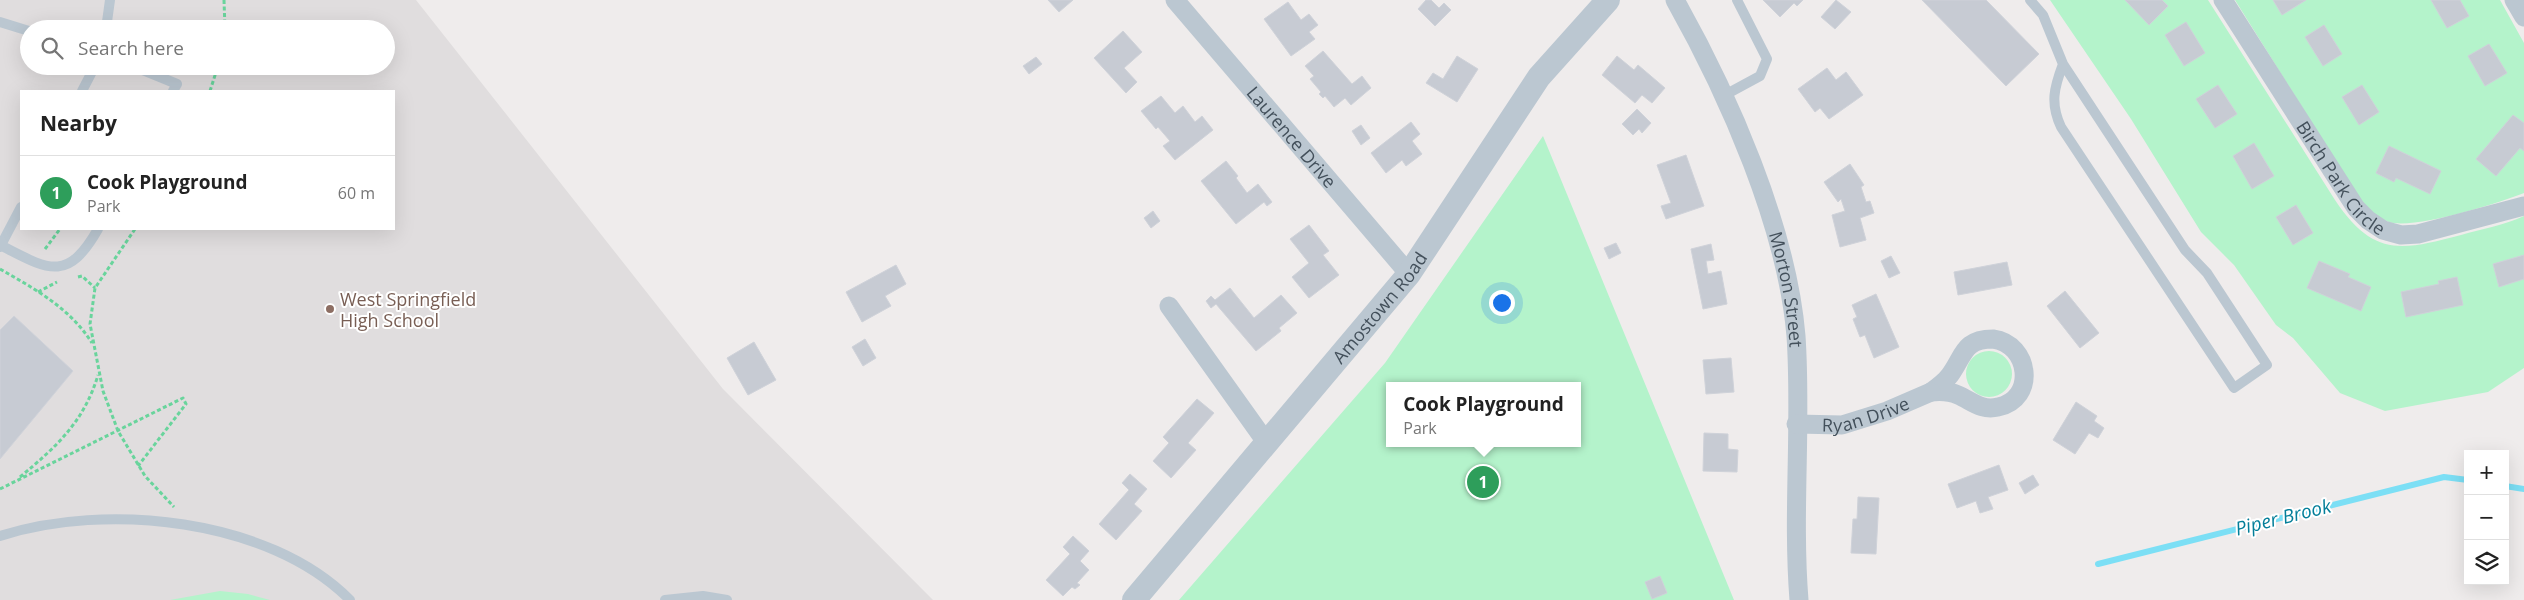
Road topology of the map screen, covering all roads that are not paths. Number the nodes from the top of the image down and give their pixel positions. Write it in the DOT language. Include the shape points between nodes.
graph roads {
  1 [pos="110,0"];
  2 [pos="1175,0"];
  3 [pos="1608,0"];
  4 [pos="1675,0"];
  5 [pos="1737,0"];
  6 [pos="2030,0"];
  7 [pos="2223,0"];
  8 [pos="2514,0"];
  9 [pos="2524,17"];
  10 [pos="107,20"];
  11 [pos="0,22"];
  12 [pos="20,28"];
  13 [pos="2063,64"];
  14 [pos="90,75"];
  15 [pos="156,75"];
  16 [pos="83,90"];
  17 [pos="174,90"];
  18 [pos="1724,96"];
  19 [pos="2524,206"];
  20 [pos="20,209"];
  21 [pos="97,230"];
  22 [pos="0,246"];
  23 [pos="1409,274"];
  24 [pos="1169,306"];
  25 [pos="1931,392"];
  26 [pos="1796,424"];
  27 [pos="1266,442"];
  28 [pos="0,536"];
  29 [pos="350,600"];
  30 [pos="665,600"];
  31 [pos="727,600"];
  32 [pos="1134,600"];
  33 [pos="1799,600"];
  1 -- 10 [label="lane"];
  2 -- 23 [label="street, Laurence Drive"];
  3 -- 23 [label="street, Amostown Road" via="1539,77"];
  4 -- 18 [label="street, Morton Street"];
  5 -- 18 [label="lane" via="1767,59 1760,76"];
  6 -- 13 [label="lane" via="2043,15"];
  7 -- 19 [label="street, Birch Park Circle" via="2346,195 2375,226 2402,235 2418,234"];
  8 -- 9 [label="street"];
  11 -- 12 [label="lane"];
  13 -- 13 [label="lane" via="2053,98 2061,127 2234,388 2267,366 2207,273 2185,250"];
  14 -- 16 [label="lane"];
  15 -- 17 [label="lane" via="178,84"];
  18 -- 26 [label="street, Morton Street" via="1759,184 1782,261 1796,334"];
  20 -- 22 [label="lane"];
  21 -- 22 [label="lane" via="88,247 70,264 45,267"];
  23 -- 27 [label="street, Amostown Road"];
  24 -- 27 [label="street"];
  25 -- 25 [label="street, Ryan Drive" via="1957,394 1983,408 2003,406 2021,388 2023,362 2006,342 1980,340 1963,351 1950,376"];
  25 -- 26 [label="street, Ryan Drive" via="1842,425"];
  26 -- 33 [label="street, Morton Street" via="1795,554"];
  27 -- 32 [label="street, Amostown Road"];
  28 -- 29 [label="lane" via="43,524 76,521 147,520 185,524 254,543 297,561 336,586"];
  30 -- 31 [label="lane" via="703,596"];
}
